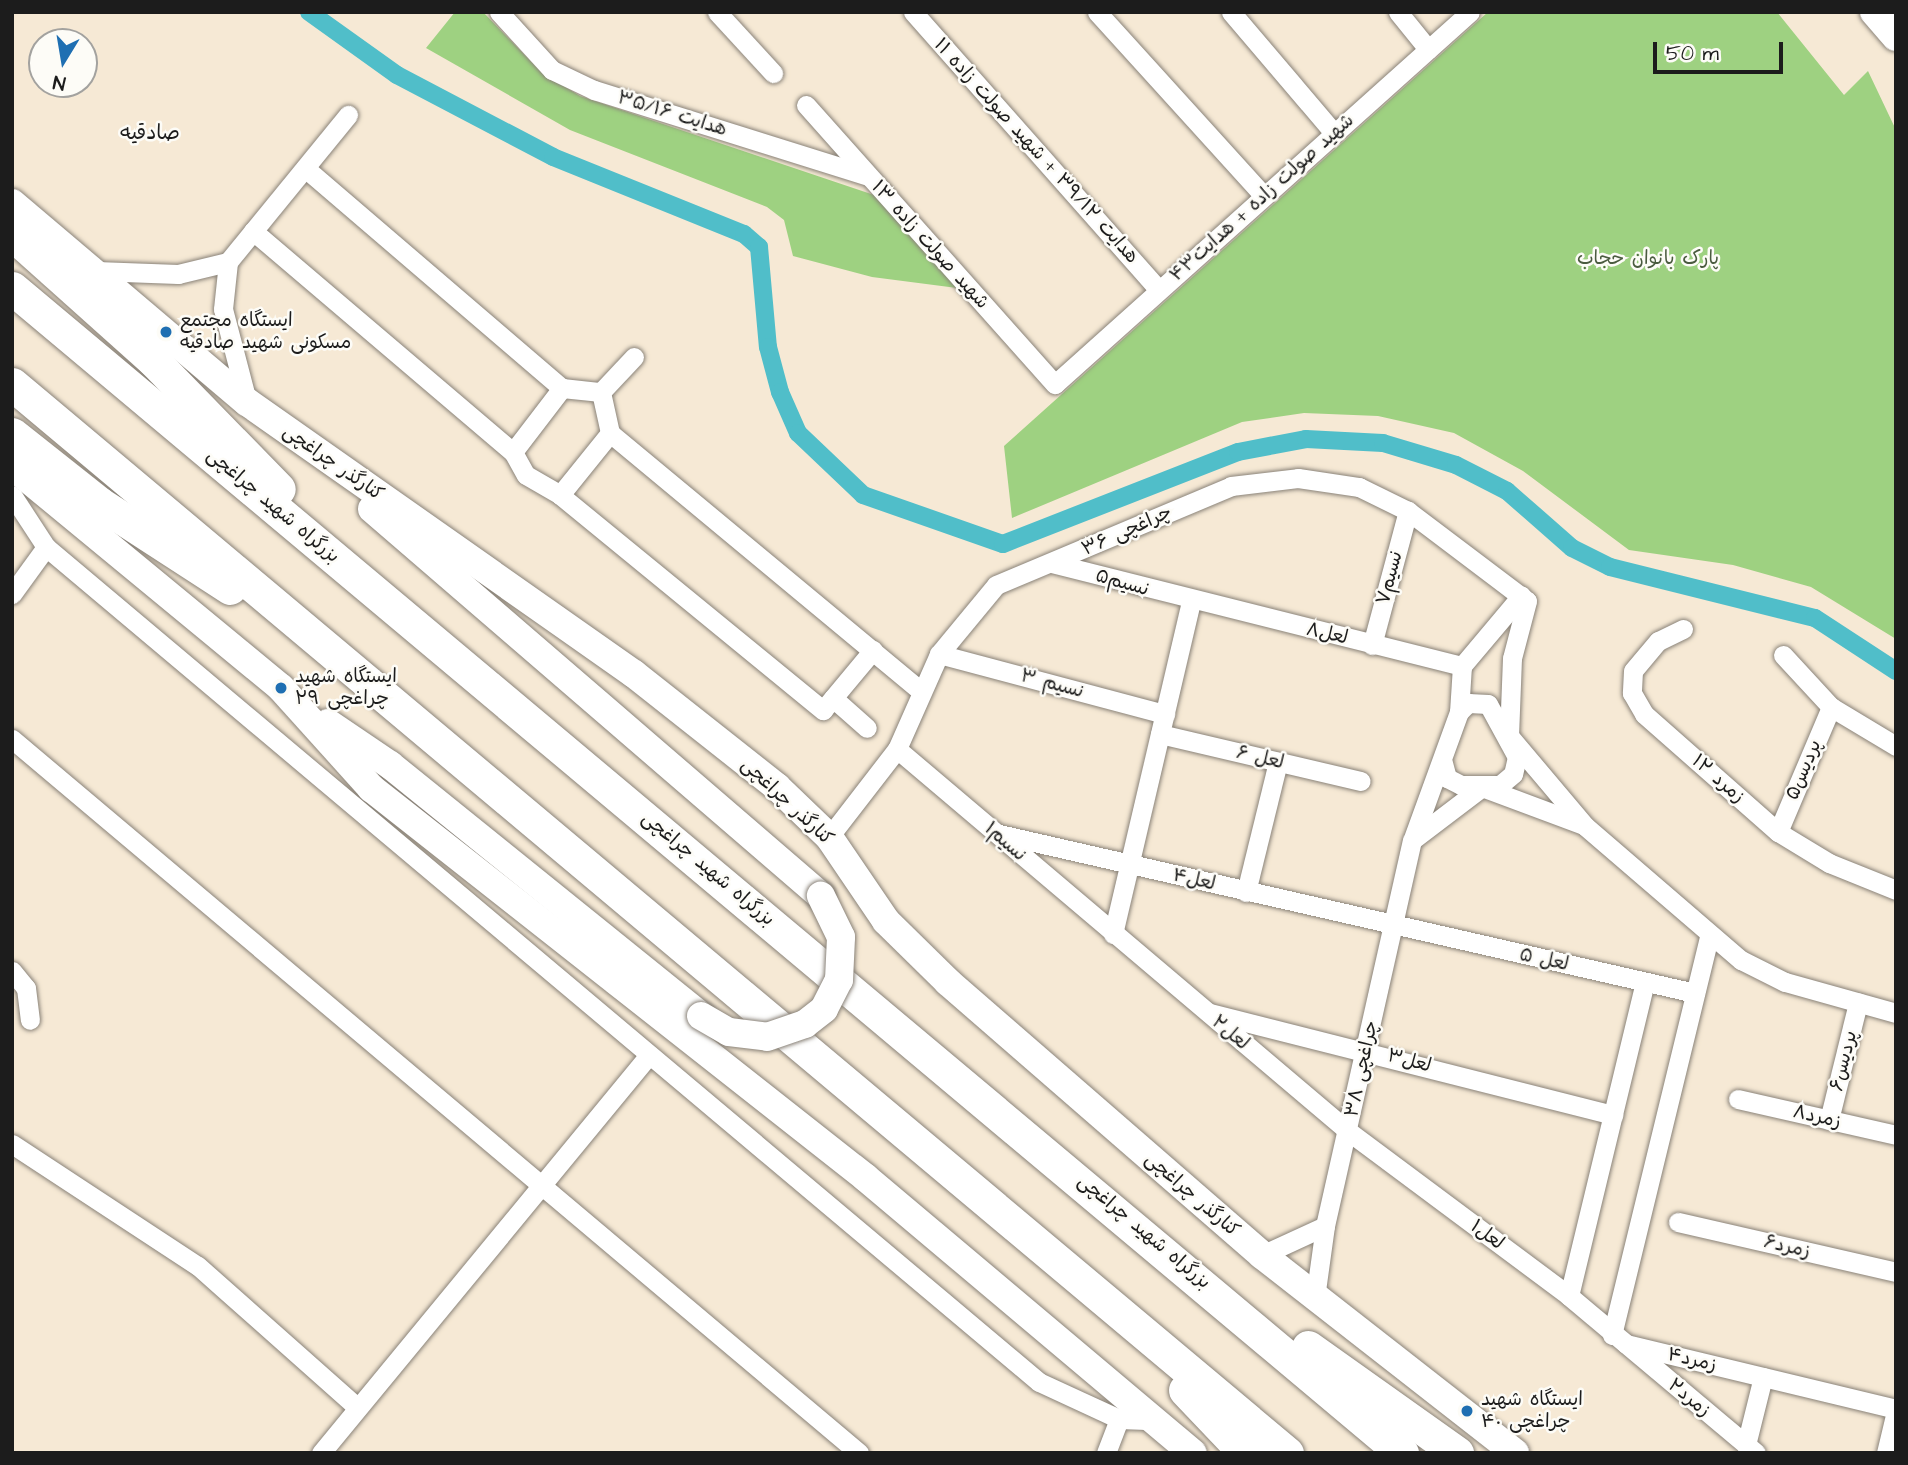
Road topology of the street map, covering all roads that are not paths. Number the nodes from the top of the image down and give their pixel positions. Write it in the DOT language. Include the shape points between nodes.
graph roads {
  1 [pos="499,12"];
  2 [pos="717,12"];
  3 [pos="913,12"];
  4 [pos="1097,12"];
  5 [pos="1231,12"];
  6 [pos="1398,12"];
  7 [pos="1469,12"];
  8 [pos="1874,12"];
  9 [pos="1896,37"];
  10 [pos="1428,49"];
  11 [pos="773,73"];
  12 [pos="806,106"];
  13 [pos="348,115"];
  14 [pos="1334,134"];
  15 [pos="305,168"];
  16 [pos="869,176"];
  17 [pos="1264,196"];
  18 [pos="12,203"];
  19 [pos="253,231"];
  20 [pos="12,234"];
  21 [pos="228,262"];
  22 [pos="96,271"];
  23 [pos="12,288"];
  24 [pos="1159,290"];
  25 [pos="634,357"];
  26 [pos="12,384"];
  27 [pos="1055,384"];
  28 [pos="562,388"];
  29 [pos="601,392"];
  30 [pos="247,402"];
  31 [pos="610,433"];
  32 [pos="12,434"];
  33 [pos="513,452"];
  34 [pos="12,466"];
  35 [pos="12,495"];
  36 [pos="560,495"];
  37 [pos="1408,511"];
  38 [pos="46,547"];
  39 [pos="342,563"];
  40 [pos="1052,563"];
  41 [pos="12,594"];
  42 [pos="1524,598"];
  43 [pos="1191,602"];
  44 [pos="1683,629"];
  45 [pos="317,637"];
  46 [pos="1372,645"];
  47 [pos="873,650"];
  48 [pos="939,654"];
  49 [pos="1783,655"];
  50 [pos="1462,666"];
  51 [pos="920,690"];
  52 [pos="833,698"];
  53 [pos="297,702"];
  54 [pos="1831,707"];
  55 [pos="1459,712"];
  56 [pos="1165,714"];
  57 [pos="867,728"];
  58 [pos="1160,734"];
  59 [pos="1509,736"];
  60 [pos="12,738"];
  61 [pos="1896,746"];
  62 [pos="897,750"];
  63 [pos="1278,762"];
  64 [pos="1443,763"];
  65 [pos="1360,781"];
  66 [pos="1482,787"];
  67 [pos="1586,825"];
  68 [pos="994,832"];
  69 [pos="1778,832"];
  70 [pos="829,837"];
  71 [pos="1412,841"];
  72 [pos="1129,864"];
  73 [pos="1896,890"];
  74 [pos="1247,892"];
  75 [pos="1393,927"];
  76 [pos="1113,934"];
  77 [pos="1709,936"];
  78 [pos="12,971"];
  79 [pos="1645,982"];
  80 [pos="1695,993"];
  81 [pos="1858,1003"];
  82 [pos="1205,1012"];
  83 [pos="1896,1013"];
  84 [pos="30,1020"];
  85 [pos="1366,1050"];
  86 [pos="649,1055"];
  87 [pos="1738,1098"];
  88 [pos="1613,1115"];
  89 [pos="1829,1120"];
  90 [pos="1348,1131"];
  91 [pos="1896,1135"];
  92 [pos="12,1144"];
  93 [pos="543,1183"];
  94 [pos="1678,1222"];
  95 [pos="1325,1226"];
  96 [pos="1143,1230"];
  97 [pos="1262,1255"];
  98 [pos="1896,1272"];
  99 [pos="1569,1296"];
  100 [pos="1315,1298"];
  101 [pos="1103,1299"];
  102 [pos="1617,1339"];
  103 [pos="1763,1377"];
  104 [pos="357,1407"];
  105 [pos="1896,1410"];
  106 [pos="1119,1419"];
  107 [pos="1154,1420"];
  108 [pos="1751,1449"];
  109 [pos="321,1453"];
  110 [pos="859,1453"];
  111 [pos="1106,1453"];
  112 [pos="1193,1453"];
  113 [pos="1245,1453"];
  114 [pos="1287,1453"];
  115 [pos="1402,1453"];
  116 [pos="1458,1453"];
  117 [pos="1515,1453"];
  118 [pos="1886,1453"];
  1 -- 16 [label="street, هدایت ۳۵/۱۶" via="552,70 594,90"];
  2 -- 11 [label="street"];
  3 -- 24 [label="street, هدایت ۳۹/۱۲ + شهید صولت زاده ۱۱"];
  4 -- 17 [label="street"];
  5 -- 14 [label="street"];
  6 -- 10 [label="street"];
  7 -- 10 [label="street, شهید صولت زاده + هدایت۴۳"];
  8 -- 9 [label="main road"];
  10 -- 14 [label="street, شهید صولت زاده + هدایت۴۳"];
  12 -- 16 [label="street, شهید صولت زاده ۱۳"];
  13 -- 15 [label="street"];
  14 -- 17 [label="street, شهید صولت زاده + هدایت۴۳"];
  15 -- 19 [label="street"];
  15 -- 28 [label="street"];
  16 -- 27 [label="street, شهید صولت زاده ۱۳"];
  17 -- 24 [label="street, شهید صولت زاده + هدایت۴۳"];
  18 -- 22 [label="main road, کنارگذر چراغچی"];
  19 -- 21 [label="street"];
  19 -- 33 [label="street"];
  20 -- 39 [label="highway" via="258,464"];
  21 -- 22 [label="street" via="178,274"];
  21 -- 30 [label="street" via="223,309"];
  22 -- 30 [label="main road, کنارگذر چراغچی"];
  23 -- 39 [label="highway, بزرگراه شهید چراغچی"];
  24 -- 27 [label="street, شهید صولت زاده + هدایت۴۳"];
  25 -- 29 [label="street"];
  26 -- 45 [label="highway"];
  28 -- 29 [label="street"];
  28 -- 33 [label="street"];
  29 -- 31 [label="street"];
  30 -- 53 [label="main road, bridge" via="821,896 841,937 839,980 824,1009 805,1024 767,1037 729,1032 701,1016 390,765"];
  30 -- 70 [label="main road, کنارگذر چراغچی" via="634,674 777,787"];
  31 -- 36 [label="street"];
  31 -- 47 [label="street"];
  32 -- 45 [label="highway" via="99,503"];
  33 -- 36 [label="street" via="526,475"];
  34 -- 53 [label="main road"];
  35 -- 38 [label="street"];
  36 -- 52 [label="street" via="823,710"];
  37 -- 40 [label="street, چراغچی ۳۶" via="1359,487 1298,478 1231,486"];
  37 -- 42 [label="street, چراغچی ۳۶"];
  37 -- 46 [label="street, نسیم۷"];
  38 -- 41 [label="street"];
  38 -- 86 [label="street"];
  39 -- 96 [label="highway, بزرگراه شهید چراغچی"];
  40 -- 43 [label="street, نسیم۵"];
  40 -- 48 [label="street, چراغچی ۳۶" via="996,585"];
  42 -- 50 [label="street"];
  42 -- 59 [label="street" via="1512,658"];
  43 -- 46 [label="street, لعل۸"];
  43 -- 56 [label="street"];
  44 -- 69 [label="street, زمرد ۱۲" via="1658,641 1633,671 1632,693 1644,715"];
  45 -- 101 [label="highway"];
  46 -- 50 [label="street, لعل۸"];
  47 -- 51 [label="street"];
  47 -- 52 [label="street"];
  48 -- 51 [label="street, چراغچی ۳۶"];
  48 -- 56 [label="street, نسیم ۳"];
  49 -- 54 [label="street"];
  50 -- 55 [label="street"];
  51 -- 62 [label="street, چراغچی ۳۶"];
  52 -- 57 [label="street"];
  53 -- 107 [label="main road" via="371,788 866,1178"];
  54 -- 61 [label="street"];
  54 -- 69 [label="street, پردیس۵"];
  55 -- 59 [label="street" via="1468,702 1489,704"];
  55 -- 64 [label="street"];
  56 -- 58 [label="street"];
  58 -- 63 [label="street, لعل ۶"];
  58 -- 72 [label="street"];
  59 -- 66 [label="street" via="1517,757 1513,774"];
  59 -- 67 [label="street"];
  60 -- 93 [label="street"];
  62 -- 68 [label="street, نسیم۱"];
  62 -- 70 [label="street, چراغچی ۳۶"];
  63 -- 65 [label="street, لعل ۶"];
  63 -- 74 [label="street"];
  64 -- 66 [label="street" via="1451,782"];
  64 -- 71 [label="street, چراغچی ۳۸"];
  66 -- 67 [label="street"];
  66 -- 71 [label="street"];
  67 -- 77 [label="street"];
  68 -- 72 [label="street, لعل۴"];
  68 -- 76 [label="street, نسیم۱"];
  69 -- 73 [label="street, زمرد ۱۲" via="1829,863"];
  70 -- 97 [label="main road, کنارگذر چراغچی" via="886,921 948,982"];
  71 -- 75 [label="street, چراغچی ۳۸"];
  72 -- 74 [label="street, لعل۴"];
  72 -- 76 [label="street"];
  74 -- 75 [label="street, لعل۴"];
  75 -- 79 [label="street, لعل ۵"];
  75 -- 85 [label="street, چراغچی ۳۸"];
  76 -- 82 [label="street, لعل۲"];
  77 -- 80 [label="street"];
  77 -- 81 [label="street" via="1785,982"];
  78 -- 84 [label="street" via="26,988"];
  79 -- 80 [label="street, لعل ۵"];
  79 -- 88 [label="street"];
  80 -- 102 [label="street"];
  81 -- 83 [label="street"];
  81 -- 89 [label="street, پردیس۶"];
  82 -- 85 [label="street, لعل۳"];
  82 -- 90 [label="street, لعل۲"];
  85 -- 88 [label="street, لعل۳"];
  85 -- 90 [label="street, چراغچی ۳۸"];
  86 -- 93 [label="street"];
  86 -- 106 [label="street" via="1039,1382"];
  87 -- 89 [label="street, زمرد۸"];
  88 -- 99 [label="street"];
  89 -- 91 [label="street, زمرد۸"];
  90 -- 95 [label="street, چراغچی ۳۸"];
  90 -- 99 [label="street, لعل۱"];
  92 -- 104 [label="street" via="198,1266"];
  93 -- 104 [label="street"];
  93 -- 110 [label="street"];
  94 -- 98 [label="street, زمرد۶"];
  95 -- 97 [label="street"];
  95 -- 100 [label="street, چراغچی ۳۸"];
  96 -- 115 [label="highway, بزرگراه شهید چراغچی"];
  96 -- 116 [label="highway"];
  97 -- 100 [label="main road, کنارگذر چراغچی"];
  99 -- 102 [label="street, لعل۱"];
  100 -- 117 [label="main road, کنارگذر چراغچی"];
  101 -- 113 [label="highway"];
  101 -- 114 [label="highway"];
  102 -- 103 [label="street, زمرد۴"];
  102 -- 108 [label="street, زمرد۲"];
  103 -- 105 [label="street, زمرد۴"];
  103 -- 108 [label="street"];
  104 -- 109 [label="street"];
  105 -- 118 [label="street"];
  106 -- 107 [label="street"];
  106 -- 111 [label="street"];
  107 -- 112 [label="main road"];
}
